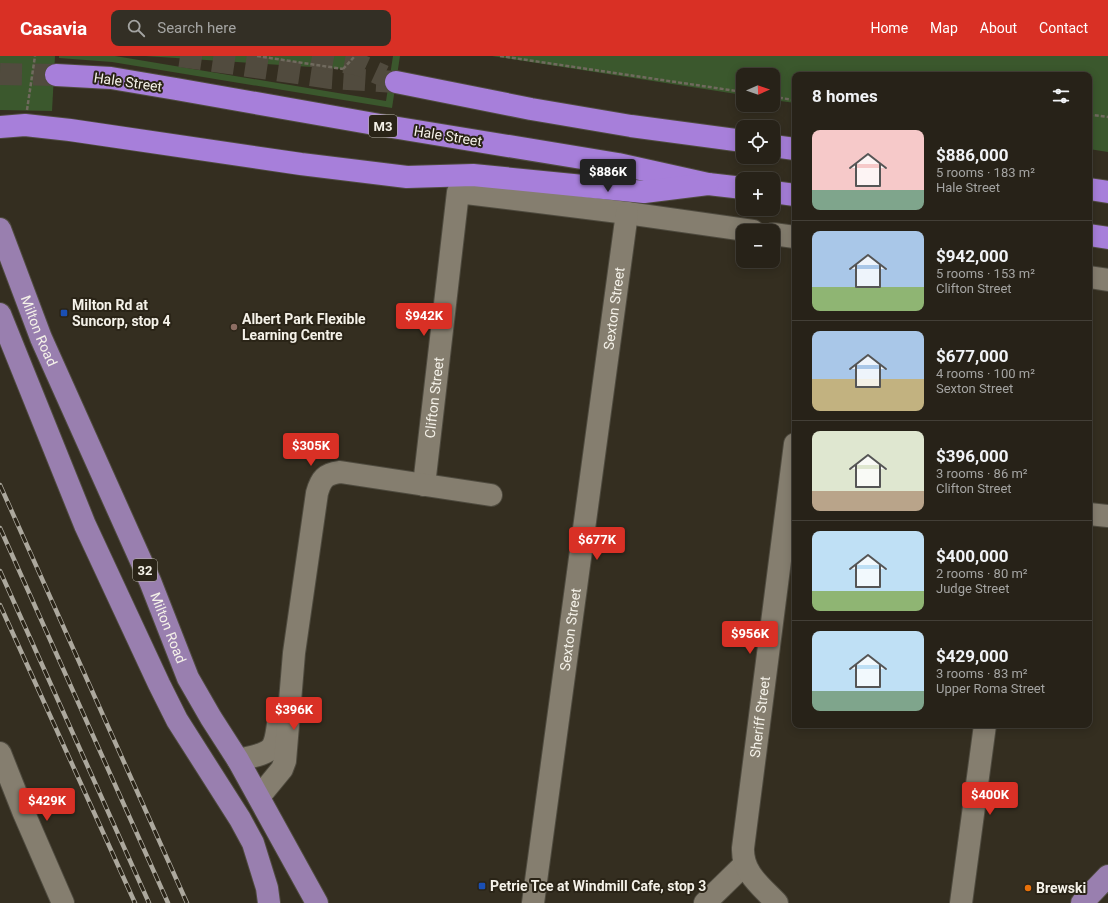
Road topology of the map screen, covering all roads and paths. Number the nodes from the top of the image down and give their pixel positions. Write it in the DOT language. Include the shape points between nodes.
graph roads {
  1 [pos="35,56"];
  2 [pos="257,56"];
  3 [pos="355,56"];
  4 [pos="500,56"];
  5 [pos="56,75"];
  6 [pos="396,82"];
  7 [pos="736,91"];
  8 [pos="780,98"];
  9 [pos="792,100"];
  10 [pos="27,110"];
  11 [pos="1092,115"];
  12 [pos="1108,117"];
  13 [pos="0,127"];
  14 [pos="736,140"];
  15 [pos="780,147"];
  16 [pos="792,149"];
  17 [pos="407,177"];
  18 [pos="708,184"];
  19 [pos="736,187"];
  20 [pos="1092,190"];
  21 [pos="458,192"];
  22 [pos="1108,192"];
  23 [pos="780,193"];
  24 [pos="792,195"];
  25 [pos="627,213"];
  26 [pos="0,229"];
  27 [pos="736,229"];
  28 [pos="780,235"];
  29 [pos="1092,236"];
  30 [pos="792,237"];
  31 [pos="1108,238"];
  32 [pos="1092,277"];
  33 [pos="1108,280"];
  34 [pos="0,314"];
  35 [pos="792,467"];
  36 [pos="424,485"];
  37 [pos="491,495"];
  38 [pos="1092,514"];
  39 [pos="1108,516"];
  40 [pos="294,653"];
  41 [pos="985,728"];
  42 [pos="0,752"];
  43 [pos="238,760"];
  44 [pos="259,797"];
  45 [pos="744,864"];
  46 [pos="1108,876"];
  47 [pos="63,903"];
  48 [pos="269,903"];
  49 [pos="316,903"];
  50 [pos="533,903"];
  51 [pos="705,903"];
  52 [pos="777,903"];
  53 [pos="962,903"];
  54 [pos="1082,903"];
  1 -- 10 [label="path, bridge"];
  2 -- 3 [label="path, bridge" via="343,69"];
  4 -- 7 [label="path"];
  5 -- 18 [label="highway, Hale Street / M3" via="111,78 618,164"];
  6 -- 14 [label="highway" via="531,109"];
  8 -- 9 [label="path"];
  11 -- 12 [label="path"];
  13 -- 17 [label="highway" via="25,125 70,130"];
  15 -- 16 [label="highway"];
  17 -- 18 [label="highway" via="473,176 644,192"];
  17 -- 21 [label="highway"];
  18 -- 19 [label="highway, Hale Street / M3"];
  20 -- 22 [label="highway"];
  21 -- 25 [label="street"];
  21 -- 36 [label="street, Clifton Street"];
  23 -- 24 [label="highway"];
  25 -- 27 [label="street"];
  25 -- 50 [label="street, Sexton Street"];
  26 -- 43 [label="main road, Milton Road / 32" via="41,338 140,559 188,678"];
  28 -- 30 [label="street"];
  29 -- 31 [label="highway"];
  32 -- 33 [label="street"];
  34 -- 48 [label="main road, 32" via="85,525 159,684 177,720 240,818 253,843"];
  35 -- 45 [label="street, Sheriff Street" via="743,844"];
  36 -- 37 [label="street"];
  36 -- 40 [label="street" via="340,472 323,479 317,493"];
  38 -- 39 [label="street"];
  40 -- 43 [label="street" via="272,747 267,752"];
  40 -- 44 [label="street" via="285,761 282,769"];
  41 -- 53 [label="street"];
  42 -- 47 [label="street"];
  43 -- 44 [label="main road, Milton Road / 32"];
  44 -- 49 [label="main road, Milton Road / 32"];
  45 -- 51 [label="street"];
  45 -- 52 [label="street"];
  46 -- 54 [label="main road"];
}
